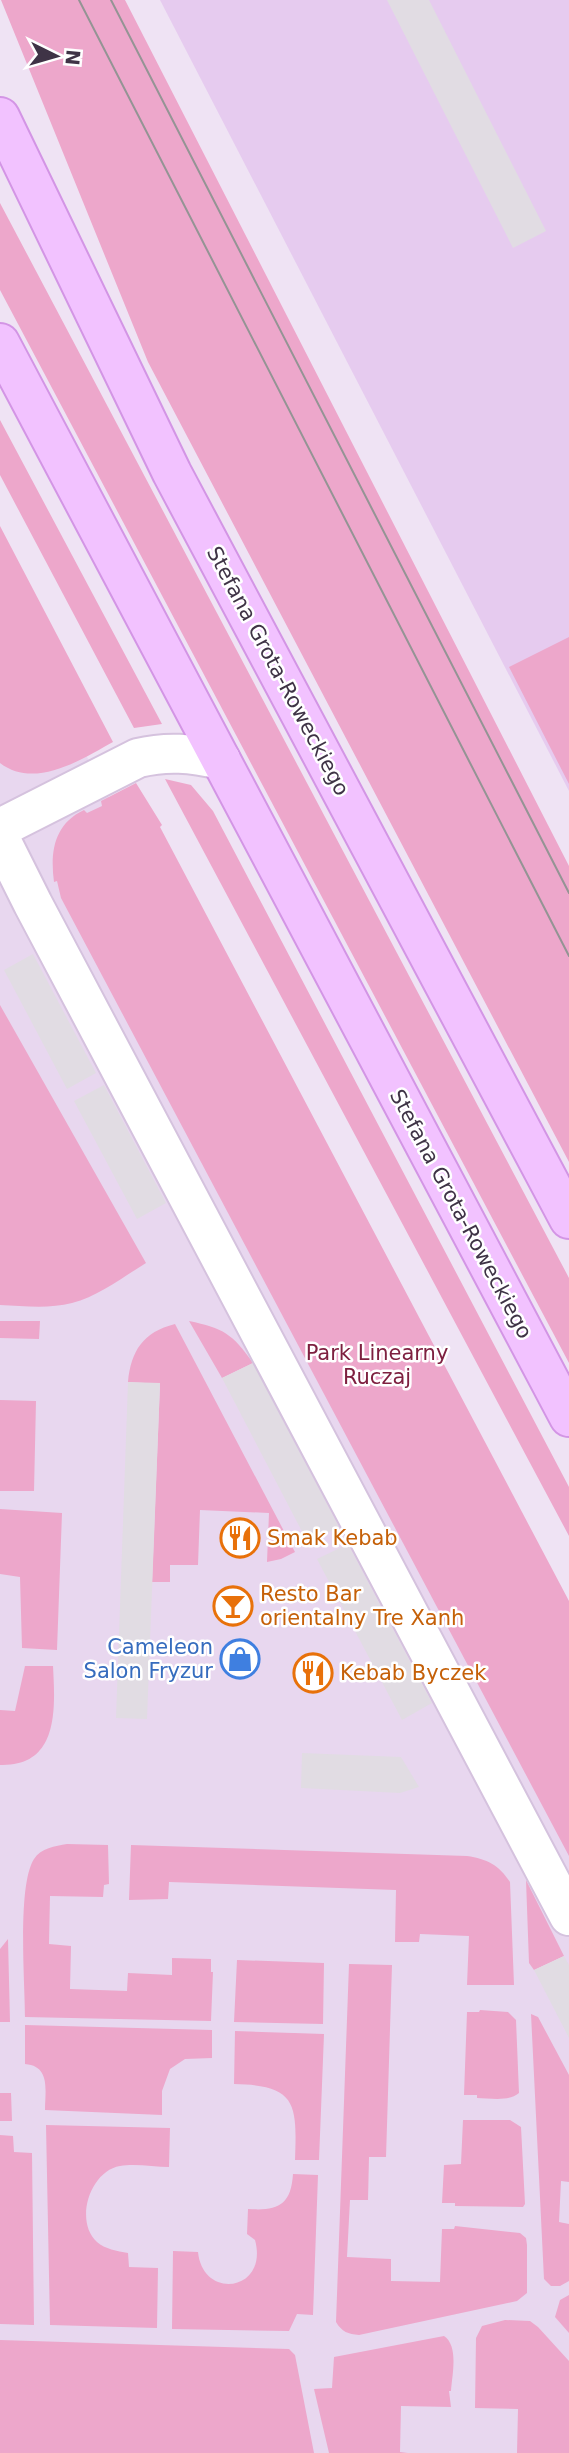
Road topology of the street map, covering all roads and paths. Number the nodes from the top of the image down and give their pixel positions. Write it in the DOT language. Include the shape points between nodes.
graph roads {
  1 [pos="0,117"];
  2 [pos="0,343"];
  3 [pos="221,760"];
  4 [pos="0,828"];
  5 [pos="0,838"];
  6 [pos="569,1219"];
  7 [pos="569,1417"];
  8 [pos="569,1916"];
  1 -- 6 [label="main road, Stefana Grota-Roweckiego" via="173,473"];
  2 -- 3 [label="main road, Stefana Grota-Roweckiego"];
  3 -- 4 [label="street" via="178,752 138,758"];
  3 -- 7 [label="main road, Stefana Grota-Roweckiego"];
  5 -- 8 [label="street"];
}
